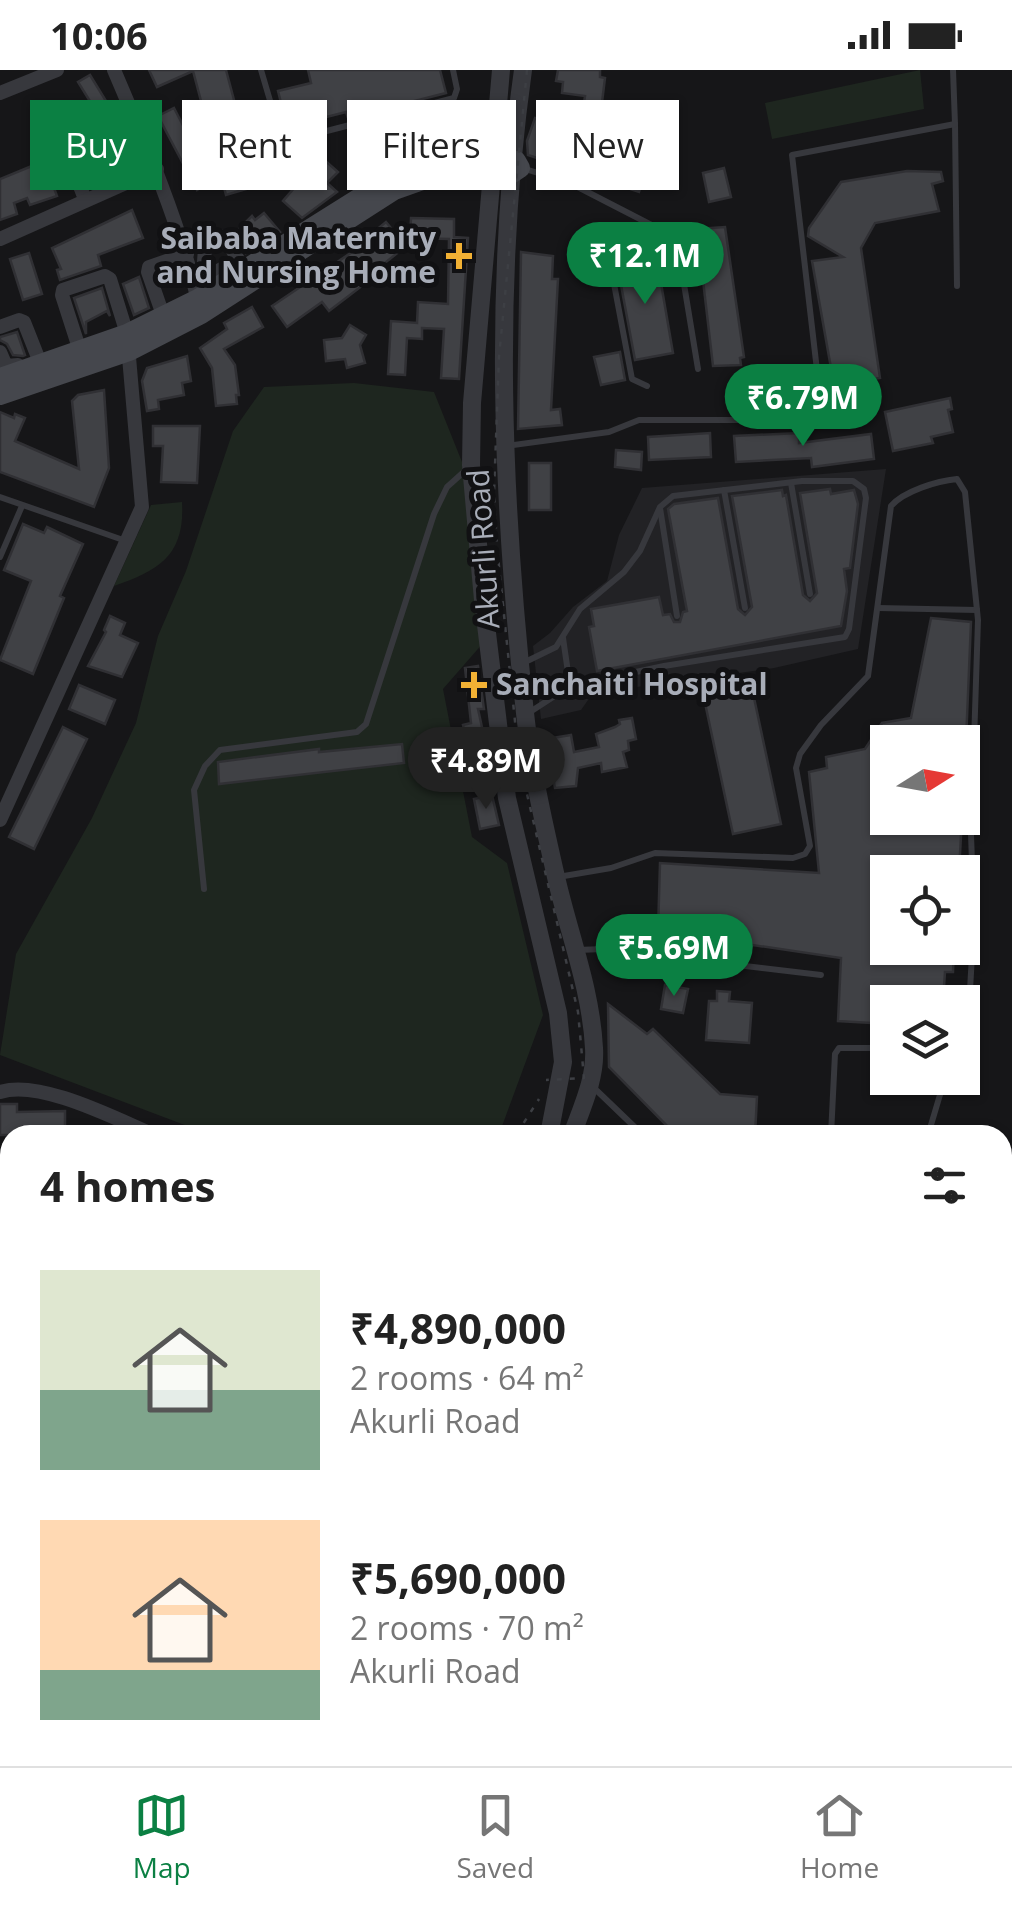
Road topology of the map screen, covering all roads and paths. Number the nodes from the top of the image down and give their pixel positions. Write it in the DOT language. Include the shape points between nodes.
graph roads {
  1 [pos="57,70"];
  2 [pos="114,70"];
  3 [pos="260,70"];
  4 [pos="453,70"];
  5 [pos="502,70"];
  6 [pos="525,70"];
  7 [pos="952,70"];
  8 [pos="0,93"];
  9 [pos="127,100"];
  10 [pos="503,100"];
  11 [pos="516,116"];
  12 [pos="955,124"];
  13 [pos="516,170"];
  14 [pos="162,181"];
  15 [pos="78,182"];
  16 [pos="81,190"];
  17 [pos="107,190"];
  18 [pos="379,190"];
  19 [pos="394,190"];
  20 [pos="503,190"];
  21 [pos="506,190"];
  22 [pos="373,197"];
  23 [pos="85,199"];
  24 [pos="656,229"];
  25 [pos="0,239"];
  26 [pos="193,258"];
  27 [pos="241,265"];
  28 [pos="957,286"];
  29 [pos="199,306"];
  30 [pos="163,315"];
  31 [pos="0,328"];
  32 [pos="128,342"];
  33 [pos="80,351"];
  34 [pos="0,352"];
  35 [pos="40,361"];
  36 [pos="698,369"];
  37 [pos="0,378"];
  38 [pos="647,386"];
  39 [pos="0,396"];
  40 [pos="820,396"];
  41 [pos="842,420"];
  42 [pos="505,446"];
  43 [pos="471,465"];
  44 [pos="791,482"];
  45 [pos="724,490"];
  46 [pos="0,497"];
  47 [pos="22,506"];
  48 [pos="660,506"];
  49 [pos="126,541"];
  50 [pos="0,557"];
  51 [pos="810,594"];
  52 [pos="745,608"];
  53 [pos="878,608"];
  54 [pos="977,610"];
  55 [pos="677,616"];
  56 [pos="563,638"];
  57 [pos="520,665"];
  58 [pos="570,686"];
  59 [pos="525,715"];
  60 [pos="4,799"];
  61 [pos="0,820"];
  62 [pos="556,877"];
  63 [pos="204,888"];
  64 [pos="576,950"];
  65 [pos="821,975"];
  66 [pos="970,985"];
  67 [pos="870,1048"];
  68 [pos="546,1080"];
  69 [pos="591,1085"];
  70 [pos="0,1092"];
  71 [pos="941,1095"];
  72 [pos="540,1098"];
  73 [pos="130,1125"];
  74 [pos="524,1125"];
  75 [pos="548,1125"];
  76 [pos="576,1125"];
  77 [pos="633,1125"];
  78 [pos="831,1125"];
  79 [pos="931,1125"];
  1 -- 8 [label="street"];
  2 -- 9 [label="street"];
  3 -- 4 [label="lane" via="278,131 292,140 454,98"];
  5 -- 10 [label="street, Akurli Road"];
  6 -- 11 [label="street, Akurli Road"];
  6 -- 68 [label="path, bridge" via="494,493 519,760 578,1012 584,1078"];
  7 -- 12 [label="lane"];
  12 -- 28 [label="lane"];
  12 -- 40 [label="lane" via="792,155"];
  13 -- 24 [label="lane" via="570,183"];
  14 -- 26 [label="street"];
  15 -- 15 [label="street" via="66,140 111,127 123,167"];
  16 -- 23 [label="street"];
  17 -- 23 [label="street"];
  18 -- 22 [label="main road"];
  19 -- 22 [label="main road"];
  20 -- 43 [label="street, Akurli Road" via="472,403"];
  21 -- 42 [label="street, Akurli Road"];
  22 -- 27 [label="main road"];
  22 -- 29 [label="main road"];
  23 -- 25 [label="street"];
  24 -- 36 [label="lane" via="667,233 680,260"];
  24 -- 38 [label="lane" via="611,268 632,379"];
  26 -- 27 [label="street" via="209,276"];
  26 -- 27 [label="street" via="222,235"];
  26 -- 29 [label="street"];
  26 -- 30 [label="street" via="149,267"];
  27 -- 29 [label="main road"];
  29 -- 30 [label="main road"];
  29 -- 32 [label="main road"];
  30 -- 32 [label="main road"];
  31 -- 35 [label="street" via="24,322"];
  32 -- 33 [label="main road"];
  32 -- 33 [label="street" via="106,276 63,290"];
  32 -- 39 [label="main road"];
  32 -- 49 [label="street" via="142,508"];
  33 -- 35 [label="main road"];
  34 -- 35 [label="street" via="9,368"];
  35 -- 37 [label="main road"];
  41 -- 42 [label="lane" via="639,420 609,432"];
  42 -- 57 [label="street, Akurli Road"];
  43 -- 63 [label="lane" via="447,487 434,514 366,724 357,732 220,750 204,766 194,790"];
  43 -- 75 [label="street, Akurli Road" via="507,798 558,1013 563,1062"];
  44 -- 45 [label="lane"];
  44 -- 51 [label="lane"];
  44 -- 58 [label="lane" via="844,480 864,488 845,636"];
  45 -- 48 [label="lane" via="673,496"];
  45 -- 52 [label="lane"];
  46 -- 47 [label="lane"];
  47 -- 49 [label="lane"];
  47 -- 50 [label="lane"];
  48 -- 55 [label="lane"];
  48 -- 56 [label="lane" via="640,551 580,609"];
  49 -- 60 [label="street"];
  53 -- 54 [label="lane"];
  53 -- 54 [label="lane" via="891,506 957,479 966,492"];
  53 -- 62 [label="lane" via="868,676 800,754 796,768 810,846 805,854 655,853"];
  54 -- 66 [label="lane"];
  56 -- 57 [label="lane"];
  56 -- 58 [label="lane"];
  57 -- 59 [label="street, Akurli Road"];
  58 -- 59 [label="lane"];
  59 -- 62 [label="street, Akurli Road"];
  60 -- 61 [label="street"];
  62 -- 64 [label="street, Akurli Road"];
  64 -- 65 [label="lane"];
  64 -- 69 [label="street, Akurli Road" via="595,1050"];
  67 -- 78 [label="lane" via="839,1048 835,1054"];
  69 -- 76 [label="street, Akurli Road"];
  69 -- 77 [label="lane"];
  70 -- 73 [label="street" via="31,1090"];
  71 -- 79 [label="lane"];
  72 -- 74 [label="path"];
}
